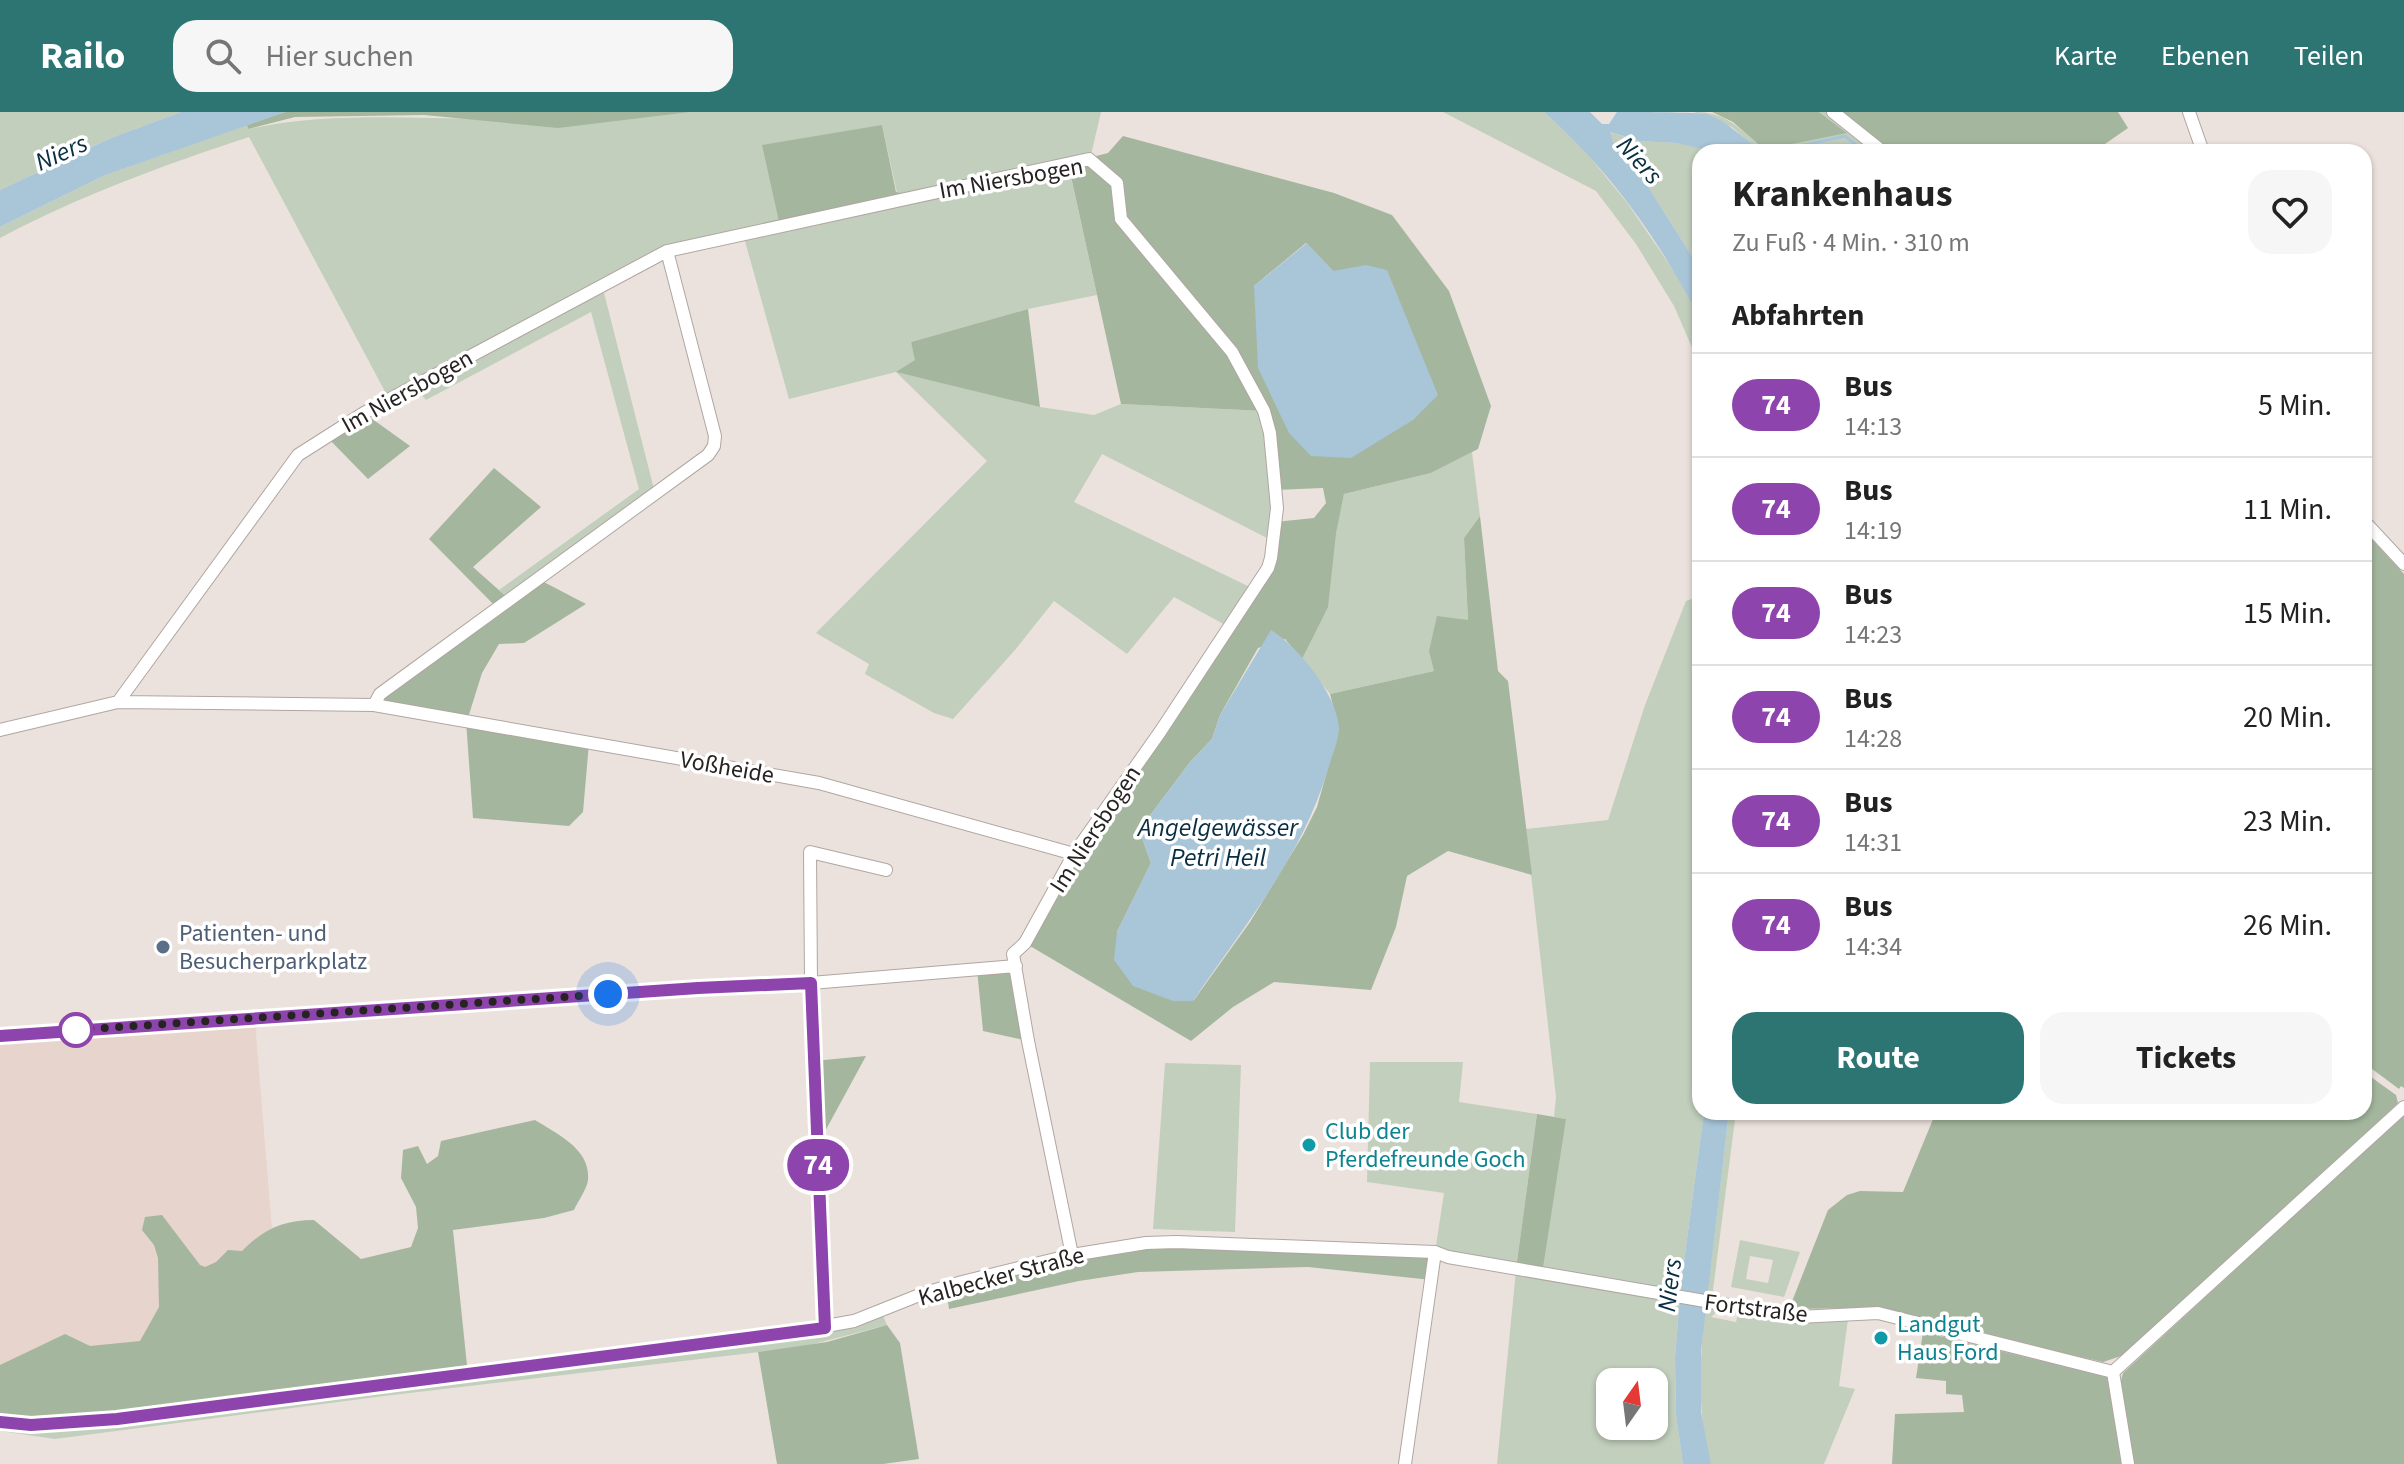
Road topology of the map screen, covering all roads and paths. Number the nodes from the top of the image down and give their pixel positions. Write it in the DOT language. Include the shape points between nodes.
graph roads {
  1 [pos="1833,112"];
  2 [pos="2189,112"];
  3 [pos="1873,144"];
  4 [pos="2200,144"];
  5 [pos="667,251"];
  6 [pos="2372,530"];
  7 [pos="2404,564"];
  8 [pos="118,702"];
  9 [pos="374,705"];
  10 [pos="0,730"];
  11 [pos="1074,854"];
  12 [pos="886,870"];
  13 [pos="1016,966"];
  14 [pos="811,983"];
  15 [pos="0,1036"];
  16 [pos="2404,1107"];
  17 [pos="1435,1252"];
  18 [pos="1072,1255"];
  19 [pos="825,1328"];
  20 [pos="2113,1372"];
  21 [pos="0,1422"];
  22 [pos="1405,1464"];
  23 [pos="2128,1464"];
  1 -- 3 [label="street"];
  2 -- 4 [label="street"];
  5 -- 8 [label="street, Im Niersbogen" via="364,413 298,455"];
  5 -- 9 [label="street" via="714,446 380,694"];
  5 -- 11 [label="street, Im Niersbogen" via="1089,159 1117,183 1121,219 1232,352 1258,397 1270,433 1277,508 1268,568"];
  6 -- 7 [label="street"];
  8 -- 9 [label="street, Voßheide"];
  8 -- 10 [label="street, Voßheide"];
  9 -- 11 [label="street, Voßheide" via="819,783"];
  11 -- 13 [label="street, Im Niersbogen" via="1025,943 1013,954"];
  12 -- 14 [label="street" via="810,852"];
  13 -- 14 [label="street"];
  13 -- 18 [label="street"];
  14 -- 15 [label="street"];
  14 -- 19 [label="street"];
  16 -- 20 [label="street"];
  17 -- 18 [label="street, Kalbecker Straße" via="1176,1242"];
  17 -- 20 [label="street, Fortstraße" via="1798,1317 1878,1313"];
  17 -- 22 [label="street"];
  18 -- 19 [label="street, Kalbecker Straße" via="962,1282"];
  19 -- 21 [label="street, Kalbecker Straße" via="110,1420"];
  20 -- 23 [label="street"];
}
